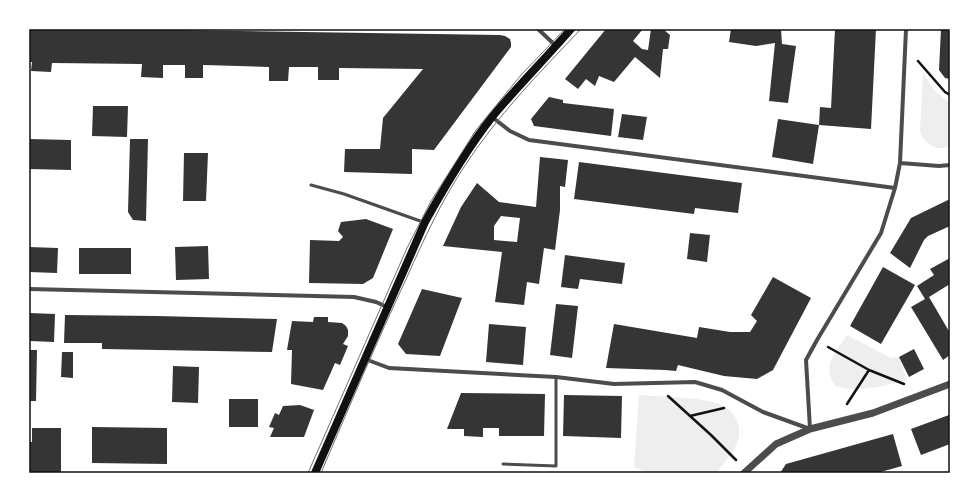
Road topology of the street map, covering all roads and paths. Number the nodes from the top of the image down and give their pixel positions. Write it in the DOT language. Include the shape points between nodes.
graph roads {
  1 [pos="538,29"];
  2 [pos="571,29"];
  3 [pos="906,29"];
  4 [pos="905,45"];
  5 [pos="556,46"];
  6 [pos="950,95"];
  7 [pos="492,117"];
  8 [pos="900,163"];
  9 [pos="950,164"];
  10 [pos="311,185"];
  11 [pos="895,188"];
  12 [pos="425,222"];
  13 [pos="29,289"];
  14 [pos="387,307"];
  15 [pos="817,340"];
  16 [pos="364,359"];
  17 [pos="869,370"];
  18 [pos="556,377"];
  19 [pos="654,384"];
  20 [pos="950,384"];
  21 [pos="926,393"];
  22 [pos="746,402"];
  23 [pos="690,416"];
  24 [pos="836,422"];
  25 [pos="810,429"];
  26 [pos="503,464"];
  27 [pos="745,471"];
  28 [pos="315,473"];
  1 -- 5 [label="street"];
  2 -- 5 [label="main road"];
  3 -- 4 [label="street"];
  4 -- 6 [label="path"];
  4 -- 8 [label="street"];
  5 -- 7 [label="main road"];
  7 -- 11 [label="street" via="510,131 529,140"];
  7 -- 12 [label="main road" via="452,175"];
  8 -- 9 [label="street" via="938,166"];
  8 -- 11 [label="street"];
  10 -- 12 [label="lane"];
  11 -- 15 [label="street" via="881,233"];
  12 -- 14 [label="main road"];
  13 -- 14 [label="street" via="354,297"];
  14 -- 16 [label="main road"];
  15 -- 17 [label="path"];
  15 -- 25 [label="street" via="806,360"];
  16 -- 18 [label="street" via="389,368"];
  16 -- 28 [label="main road"];
  17 -- 21 [label="path"];
  17 -- 24 [label="path"];
  18 -- 19 [label="street" via="614,384"];
  18 -- 26 [label="lane" via="556,466"];
  19 -- 22 [label="street" via="695,382 722,390"];
  19 -- 23 [label="path"];
  20 -- 21 [label="street"];
  21 -- 24 [label="street" via="873,413"];
  22 -- 23 [label="path"];
  22 -- 25 [label="street" via="763,412"];
  23 -- 27 [label="path"];
  24 -- 25 [label="street"];
  25 -- 27 [label="street" via="776,444"];
}
